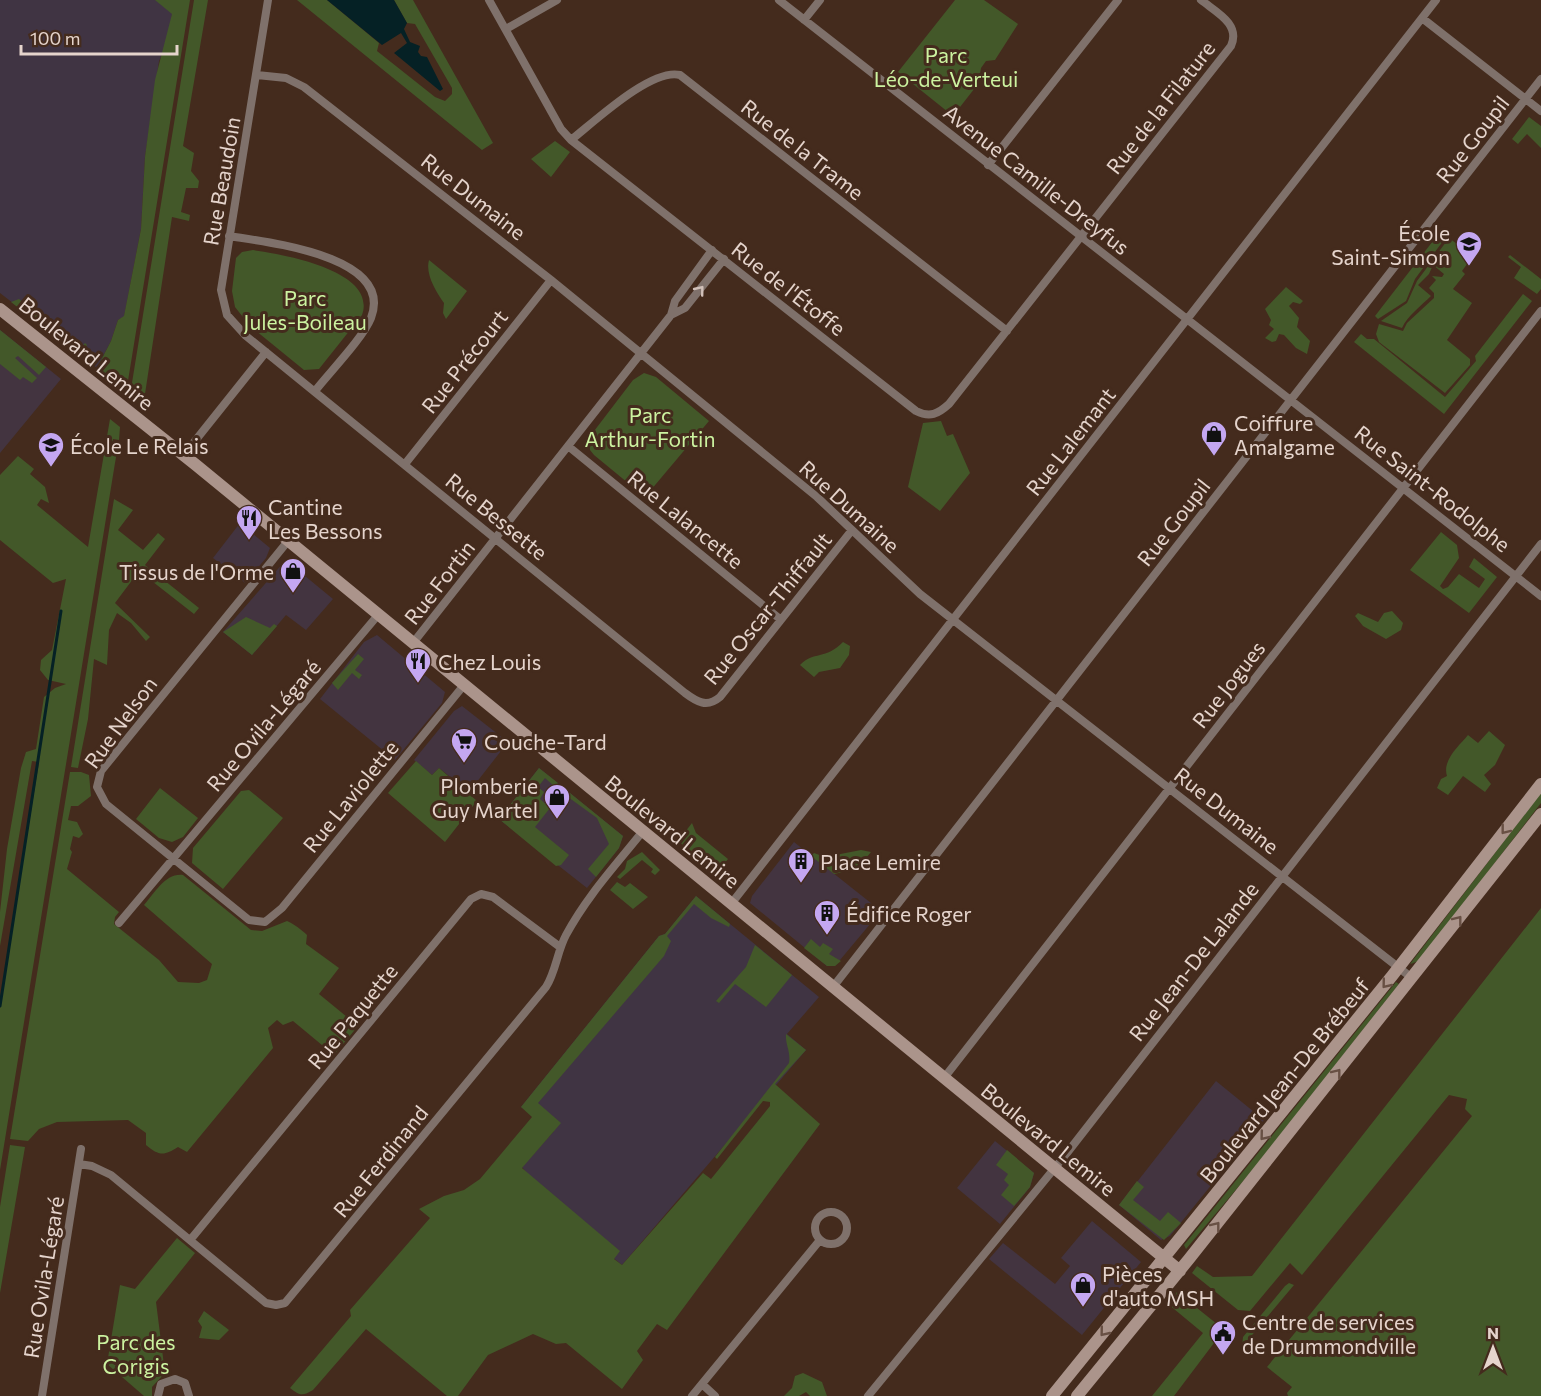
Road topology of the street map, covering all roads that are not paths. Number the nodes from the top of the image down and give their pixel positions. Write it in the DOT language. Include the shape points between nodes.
graph roads {
  1 [pos="268,0"];
  2 [pos="489,0"];
  3 [pos="557,0"];
  4 [pos="779,0"];
  5 [pos="820,0"];
  6 [pos="1118,0"];
  7 [pos="1201,0"];
  8 [pos="1436,0"];
  9 [pos="1422,18"];
  10 [pos="804,20"];
  11 [pos="506,29"];
  12 [pos="257,75"];
  13 [pos="1541,79"];
  14 [pos="1526,99"];
  15 [pos="1541,111"];
  16 [pos="571,140"];
  17 [pos="988,165"];
  18 [pos="229,236"];
  19 [pos="1080,237"];
  20 [pos="712,250"];
  21 [pos="724,259"];
  22 [pos="551,280"];
  23 [pos="0,309"];
  24 [pos="1541,311"];
  25 [pos="670,315"];
  26 [pos="1188,319"];
  27 [pos="1007,331"];
  28 [pos="266,352"];
  29 [pos="641,353"];
  30 [pos="315,391"];
  31 [pos="1291,400"];
  32 [pos="568,447"];
  33 [pos="183,456"];
  34 [pos="405,464"];
  35 [pos="1404,487"];
  36 [pos="852,530"];
  37 [pos="496,539"];
  38 [pos="288,542"];
  39 [pos="1541,544"];
  40 [pos="1515,576"];
  41 [pos="1541,596"];
  42 [pos="378,615"];
  43 [pos="780,619"];
  44 [pos="953,619"];
  45 [pos="413,644"];
  46 [pos="464,685"];
  47 [pos="1058,700"];
  48 [pos="707,704"];
  49 [pos="1541,784"];
  50 [pos="1170,788"];
  51 [pos="1541,814"];
  52 [pos="643,831"];
  53 [pos="174,858"];
  54 [pos="1282,876"];
  55 [pos="731,904"];
  56 [pos="119,923"];
  57 [pos="259,923"];
  58 [pos="560,947"];
  59 [pos="1399,967"];
  60 [pos="1412,978"];
  61 [pos="833,987"];
  62 [pos="944,1078"];
  63 [pos="81,1149"];
  64 [pos="79,1164"];
  65 [pos="1054,1168"];
  66 [pos="191,1239"];
  67 [pos="820,1240"];
  68 [pos="1164,1259"];
  69 [pos="1180,1271"];
  70 [pos="702,1384"];
  71 [pos="42,1396"];
  72 [pos="158,1396"];
  73 [pos="189,1396"];
  74 [pos="692,1396"];
  75 [pos="716,1396"];
  76 [pos="868,1396"];
  77 [pos="1052,1396"];
  78 [pos="1077,1396"];
  1 -- 12 [label="street, Rue Beaudoin"];
  2 -- 11 [label="street, Rue de l'Étoffe"];
  3 -- 11 [label="street"];
  4 -- 10 [label="street, Avenue Camille-Dreyfus"];
  5 -- 10 [label="street"];
  6 -- 17 [label="street"];
  7 -- 19 [label="street, Rue de la Filature" via="1231,26 1231,46"];
  8 -- 9 [label="street, Rue Lalemant"];
  9 -- 14 [label="street"];
  9 -- 26 [label="street, Rue Lalemant"];
  10 -- 17 [label="street, Avenue Camille-Dreyfus"];
  11 -- 16 [label="street, Rue de l'Étoffe" via="561,129"];
  12 -- 18 [label="street, Rue Beaudoin"];
  12 -- 22 [label="street, Rue Dumaine" via="286,78 304,87"];
  13 -- 14 [label="street, Rue Goupil"];
  14 -- 15 [label="street"];
  14 -- 31 [label="street, Rue Goupil"];
  16 -- 20 [label="street, Rue de l'Étoffe"];
  16 -- 27 [label="street, Rue de la Trame" via="633,92 662,76 680,75"];
  17 -- 19 [label="street, Avenue Camille-Dreyfus"];
  18 -- 28 [label="street, Rue Beaudoin" via="222,285 225,310 234,324"];
  18 -- 30 [label="street" via="316,252 350,270 369,288 373,302 369,322"];
  19 -- 26 [label="street, Avenue Camille-Dreyfus"];
  19 -- 27 [label="street, Rue de l'Étoffe"];
  20 -- 21 [label="street, Rue de l'Étoffe"];
  20 -- 25 [label="street, Rue Fortin" via="675,301"];
  25 -- 21 [label="street, Rue Fortin, one-way" via="685,308"];
  21 -- 27 [label="street, Rue de l'Étoffe" via="925,415 939,413 948,404"];
  22 -- 29 [label="street, Rue Dumaine"];
  22 -- 34 [label="street, Rue Précourt"];
  23 -- 33 [label="main road, Boulevard Lemire"];
  24 -- 35 [label="street, Rue Jogues"];
  25 -- 29 [label="street, Rue Fortin"];
  26 -- 31 [label="street, Rue Saint-Rodolphe"];
  26 -- 44 [label="street, Rue Lalemant"];
  28 -- 30 [label="street, Rue Bessette"];
  28 -- 33 [label="street"];
  29 -- 32 [label="street, Rue Fortin"];
  29 -- 36 [label="street, Rue Dumaine" via="826,504"];
  30 -- 34 [label="street, Rue Bessette"];
  31 -- 35 [label="street, Rue Saint-Rodolphe"];
  31 -- 47 [label="street, Rue Goupil"];
  32 -- 37 [label="street, Rue Fortin"];
  32 -- 43 [label="street, Rue Lalancette"];
  33 -- 38 [label="main road, Boulevard Lemire"];
  34 -- 37 [label="street, Rue Bessette"];
  35 -- 40 [label="street, Rue Saint-Rodolphe"];
  35 -- 50 [label="street, Rue Jogues"];
  36 -- 43 [label="street, Rue Oscar-Thiffault"];
  36 -- 44 [label="street, Rue Dumaine" via="895,572"];
  37 -- 45 [label="street, Rue Fortin"];
  37 -- 48 [label="street, Rue Bessette" via="685,693"];
  38 -- 42 [label="main road, Boulevard Lemire"];
  38 -- 53 [label="street, Rue Nelson" via="98,777 97,787 104,801"];
  39 -- 40 [label="street, Rue Jean-De Lalande"];
  40 -- 41 [label="street, Rue Saint-Rodolphe"];
  40 -- 54 [label="street, Rue Jean-De Lalande"];
  42 -- 45 [label="main road, Boulevard Lemire"];
  42 -- 53 [label="street, Rue Ovila-Légaré"];
  43 -- 48 [label="street, Rue Oscar-Thiffault" via="720,697"];
  44 -- 47 [label="street, Rue Dumaine"];
  44 -- 55 [label="street, Rue Lalemant"];
  45 -- 46 [label="main road, Boulevard Lemire"];
  46 -- 52 [label="main road, Boulevard Lemire"];
  46 -- 57 [label="street, Rue Laviolette" via="282,908 274,917"];
  47 -- 50 [label="street, Rue Dumaine"];
  47 -- 61 [label="street, Rue Goupil"];
  49 -- 59 [label="main road, Boulevard Jean-De Brébeuf, one-way"];
  50 -- 54 [label="street, Rue Dumaine"];
  50 -- 62 [label="street, Rue Jogues"];
  60 -- 51 [label="main road, Boulevard Jean-De Brébeuf, one-way"];
  52 -- 55 [label="main road, Boulevard Lemire"];
  52 -- 58 [label="street, Rue Ferdinand" via="592,892"];
  53 -- 56 [label="street, Rue Ovila-Légaré"];
  53 -- 57 [label="street, Rue Nelson" via="249,920"];
  54 -- 59 [label="street, Rue Dumaine"];
  54 -- 65 [label="street, Rue Jean-De Lalande"];
  55 -- 61 [label="main road, Boulevard Lemire"];
  58 -- 66 [label="street, Rue Paquette" via="493,897 473,897"];
  58 -- 66 [label="street, Rue Ferdinand" via="546,987 287,1302 266,1303"];
  59 -- 60 [label="street, Rue Dumaine"];
  59 -- 68 [label="main road, Boulevard Jean-De Brébeuf, one-way"];
  69 -- 60 [label="main road, Boulevard Jean-De Brébeuf, one-way"];
  61 -- 62 [label="main road, Boulevard Lemire"];
  62 -- 65 [label="main road, Boulevard Lemire"];
  63 -- 64 [label="street, Rue Ovila-Légaré"];
  64 -- 66 [label="street, Rue Ferdinand" via="111,1175"];
  64 -- 71 [label="street, Rue Ovila-Légaré"];
  65 -- 68 [label="main road, Boulevard Lemire"];
  65 -- 76 [label="street, Rue Jean-De Lalande"];
  67 -- 70 [label="street"];
  68 -- 69 [label="main road, Boulevard Lemire"];
  68 -- 77 [label="main road, Boulevard Jean-De Brébeuf, one-way"];
  69 -- 78 [label="main road, Boulevard Jean-De Brébeuf"];
  70 -- 74 [label="street"];
  70 -- 75 [label="street"];
  72 -- 73 [label="street" via="161,1384 175,1378 185,1383"];
}
